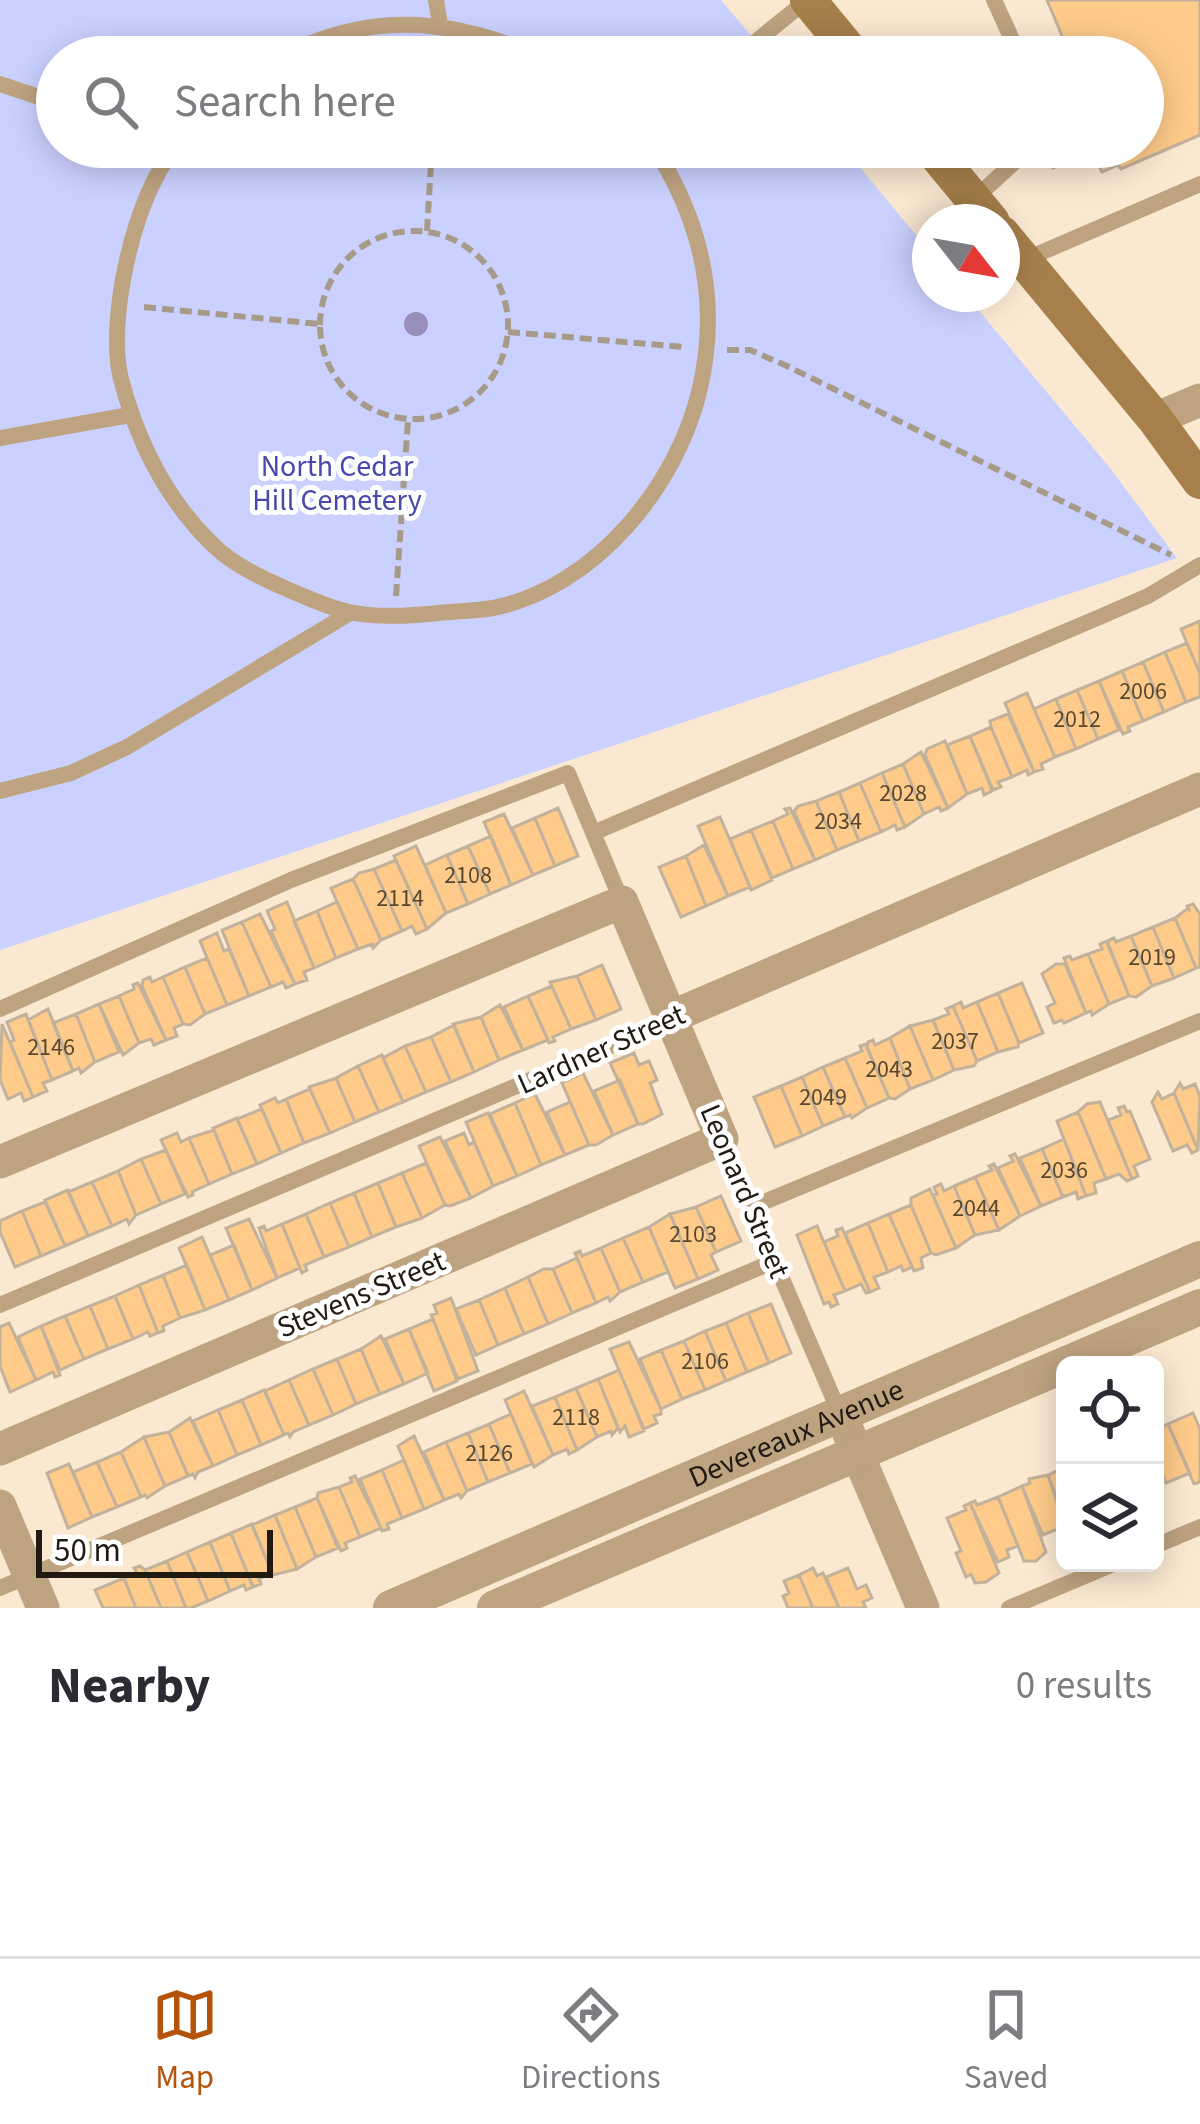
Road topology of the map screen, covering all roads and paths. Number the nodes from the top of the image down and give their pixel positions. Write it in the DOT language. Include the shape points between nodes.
graph roads {
  1 [pos="436,0"];
  2 [pos="807,0"];
  3 [pos="994,0"];
  4 [pos="440,24"];
  5 [pos="336,36"];
  6 [pos="484,36"];
  7 [pos="763,36"];
  8 [pos="837,36"];
  9 [pos="1010,36"];
  10 [pos="0,84"];
  11 [pos="36,96"];
  12 [pos="164,168"];
  13 [pos="431,168"];
  14 [pos="667,168"];
  15 [pos="947,168"];
  16 [pos="1015,168"];
  17 [pos="1200,184"];
  18 [pos="977,204"];
  19 [pos="988,204"];
  20 [pos="427,231"];
  21 [pos="1020,245"];
  22 [pos="1020,256"];
  23 [pos="116,304"];
  24 [pos="319,324"];
  25 [pos="508,332"];
  26 [pos="709,349"];
  27 [pos="1200,400"];
  28 [pos="130,415"];
  29 [pos="1154,419"];
  30 [pos="408,420"];
  31 [pos="0,438"];
  32 [pos="1200,481"];
  33 [pos="1177,558"];
  34 [pos="1200,565"];
  35 [pos="350,613"];
  36 [pos="395,614"];
  37 [pos="1200,789"];
  38 [pos="0,790"];
  39 [pos="593,833"];
  40 [pos="622,902"];
  41 [pos="0,1009"];
  42 [pos="670,1017"];
  43 [pos="1200,1021"];
  44 [pos="722,1139"];
  45 [pos="0,1162"];
  46 [pos="752,1207"];
  47 [pos="1200,1259"];
  48 [pos="775,1261"];
  49 [pos="0,1305"];
  50 [pos="1200,1307"];
  51 [pos="841,1415"];
  52 [pos="0,1449"];
  53 [pos="858,1454"];
  54 [pos="0,1506"];
  55 [pos="1200,1528"];
  56 [pos="1164,1542"];
  57 [pos="1094,1572"];
  58 [pos="15,1582"];
  59 [pos="43,1608"];
  60 [pos="391,1608"];
  61 [pos="495,1608"];
  62 [pos="923,1608"];
  63 [pos="1009,1608"];
  1 -- 4 [label="lane"];
  2 -- 7 [label="lane"];
  2 -- 8 [label="main road"];
  3 -- 9 [label="lane"];
  4 -- 5 [label="lane" via="393,22"];
  4 -- 6 [label="lane"];
  10 -- 11 [label="lane"];
  12 -- 23 [label="lane"];
  13 -- 20 [label="path"];
  14 -- 26 [label="lane" via="699,239"];
  15 -- 18 [label="main road"];
  16 -- 19 [label="lane"];
  17 -- 21 [label="lane"];
  20 -- 24 [label="path" via="374,239 352,254 335,274"];
  20 -- 25 [label="path" via="478,255 496,277"];
  22 -- 29 [label="main road"];
  23 -- 24 [label="path"];
  23 -- 28 [label="lane" via="117,362"];
  24 -- 30 [label="path" via="335,379 355,400"];
  25 -- 26 [label="path"];
  25 -- 30 [label="path" via="502,361 465,406"];
  26 -- 33 [label="path" via="750,350 787,366"];
  26 -- 36 [label="lane" via="672,468 597,555 496,607"];
  27 -- 29 [label="street"];
  28 -- 31 [label="lane"];
  28 -- 35 [label="lane" via="178,506 214,547 256,575"];
  29 -- 32 [label="main road"];
  30 -- 36 [label="path"];
  34 -- 39 [label="lane" via="1102,616"];
  35 -- 36 [label="lane"];
  35 -- 38 [label="lane" via="127,747 71,773"];
  37 -- 42 [label="street, Lardner Street"];
  39 -- 40 [label="lane, Leonard Street"];
  39 -- 41 [label="lane, Leonard Street" via="568,773 291,880"];
  40 -- 42 [label="street, Leonard Street"];
  40 -- 45 [label="street"];
  42 -- 44 [label="street, Leonard Street"];
  42 -- 49 [label="lane, Lardner Street"];
  43 -- 46 [label="lane"];
  44 -- 46 [label="lane, Leonard Street"];
  44 -- 52 [label="street, Stevens Street"];
  46 -- 48 [label="lane, Leonard Street"];
  47 -- 51 [label="street, Devereaux Avenue"];
  48 -- 51 [label="lane, Leonard Street"];
  48 -- 58 [label="lane"];
  50 -- 53 [label="street, Devereaux Avenue"];
  51 -- 53 [label="street, Leonard Street"];
  51 -- 60 [label="street, Devereaux Avenue"];
  53 -- 61 [label="street, Devereaux Avenue"];
  53 -- 62 [label="street, Leonard Street"];
  54 -- 58 [label="street"];
  55 -- 56 [label="lane"];
  57 -- 63 [label="lane"];
  58 -- 59 [label="street"];
}
